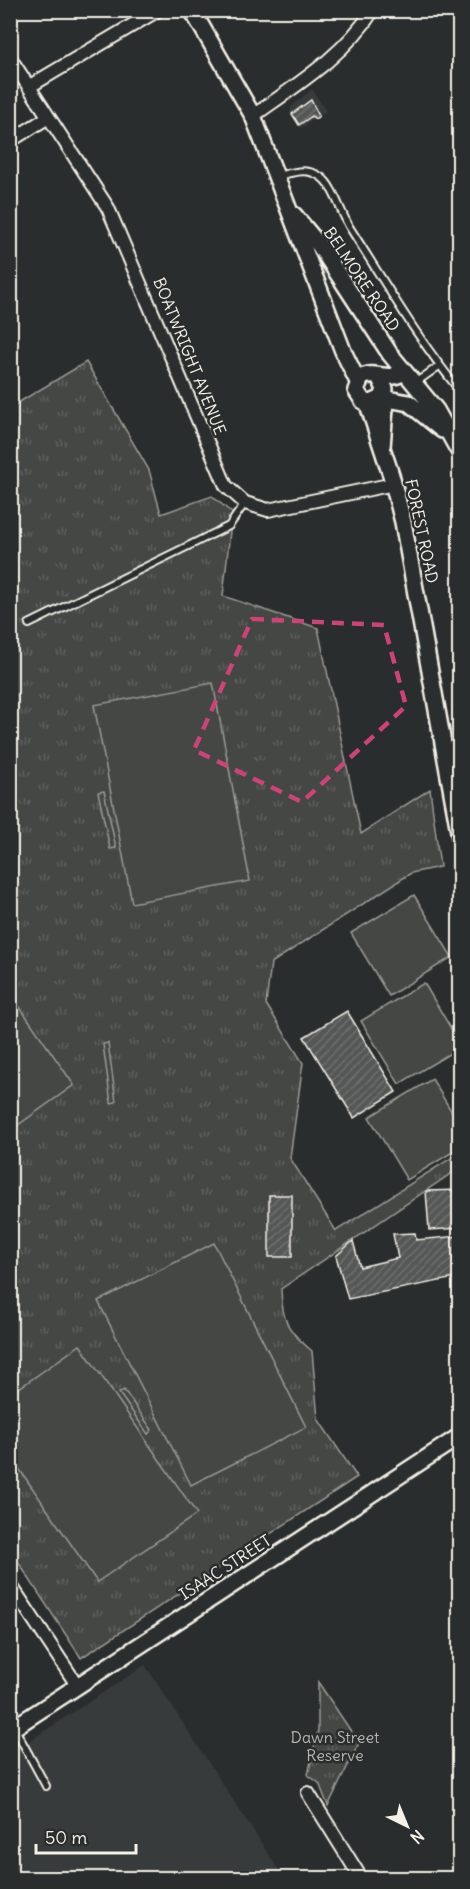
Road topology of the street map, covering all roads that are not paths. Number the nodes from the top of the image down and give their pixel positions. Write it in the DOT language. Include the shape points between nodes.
graph roads {
  1 [pos="158,10"];
  2 [pos="192,10"];
  3 [pos="373,10"];
  4 [pos="10,58"];
  5 [pos="30,86"];
  6 [pos="253,116"];
  7 [pos="47,118"];
  8 [pos="10,141"];
  9 [pos="276,177"];
  10 [pos="288,208"];
  11 [pos="337,332"];
  12 [pos="439,366"];
  13 [pos="376,376"];
  14 [pos="409,378"];
  15 [pos="358,382"];
  16 [pos="459,391"];
  17 [pos="376,400"];
  18 [pos="447,434"];
  19 [pos="459,453"];
  20 [pos="394,484"];
  21 [pos="245,502"];
  22 [pos="29,624"];
  23 [pos="459,837"];
  24 [pos="459,1436"];
  25 [pos="10,1584"];
  26 [pos="77,1685"];
  27 [pos="12,1728"];
  28 [pos="46,1786"];
  29 [pos="308,1793"];
  30 [pos="361,1878"];
  1 -- 5 [label="street"];
  2 -- 6 [label="street"];
  3 -- 6 [label="street" via="334,54"];
  4 -- 5 [label="street, BOATWRIGHT AVENUE"];
  5 -- 7 [label="street, BOATWRIGHT AVENUE"];
  6 -- 9 [label="street"];
  7 -- 8 [label="street"];
  7 -- 21 [label="street, BOATWRIGHT AVENUE" via="108,208 226,486"];
  9 -- 10 [label="street"];
  9 -- 12 [label="lane" via="306,170 331,185 349,226"];
  10 -- 11 [label="street"];
  10 -- 14 [label="street, BELMORE ROAD" via="314,238"];
  11 -- 13 [label="street"];
  11 -- 15 [label="street"];
  12 -- 14 [label="lane"];
  12 -- 16 [label="lane"];
  13 -- 14 [label="street"];
  13 -- 15 [label="street" via="364,376"];
  13 -- 17 [label="street" via="385,389"];
  14 -- 18 [label="street, BELMORE ROAD" via="436,410"];
  15 -- 17 [label="street" via="358,394"];
  17 -- 18 [label="street, BELMORE ROAD" via="409,403"];
  17 -- 20 [label="street, FOREST ROAD" via="382,447"];
  18 -- 19 [label="street, BELMORE ROAD"];
  20 -- 21 [label="street" via="268,510"];
  20 -- 23 [label="street, FOREST ROAD"];
  21 -- 22 [label="lane" via="229,526"];
  24 -- 26 [label="street, ISAAC STREET"];
  25 -- 26 [label="street"];
  26 -- 27 [label="street, ISAAC STREET"];
  27 -- 28 [label="lane"];
  29 -- 30 [label="street"];
}
